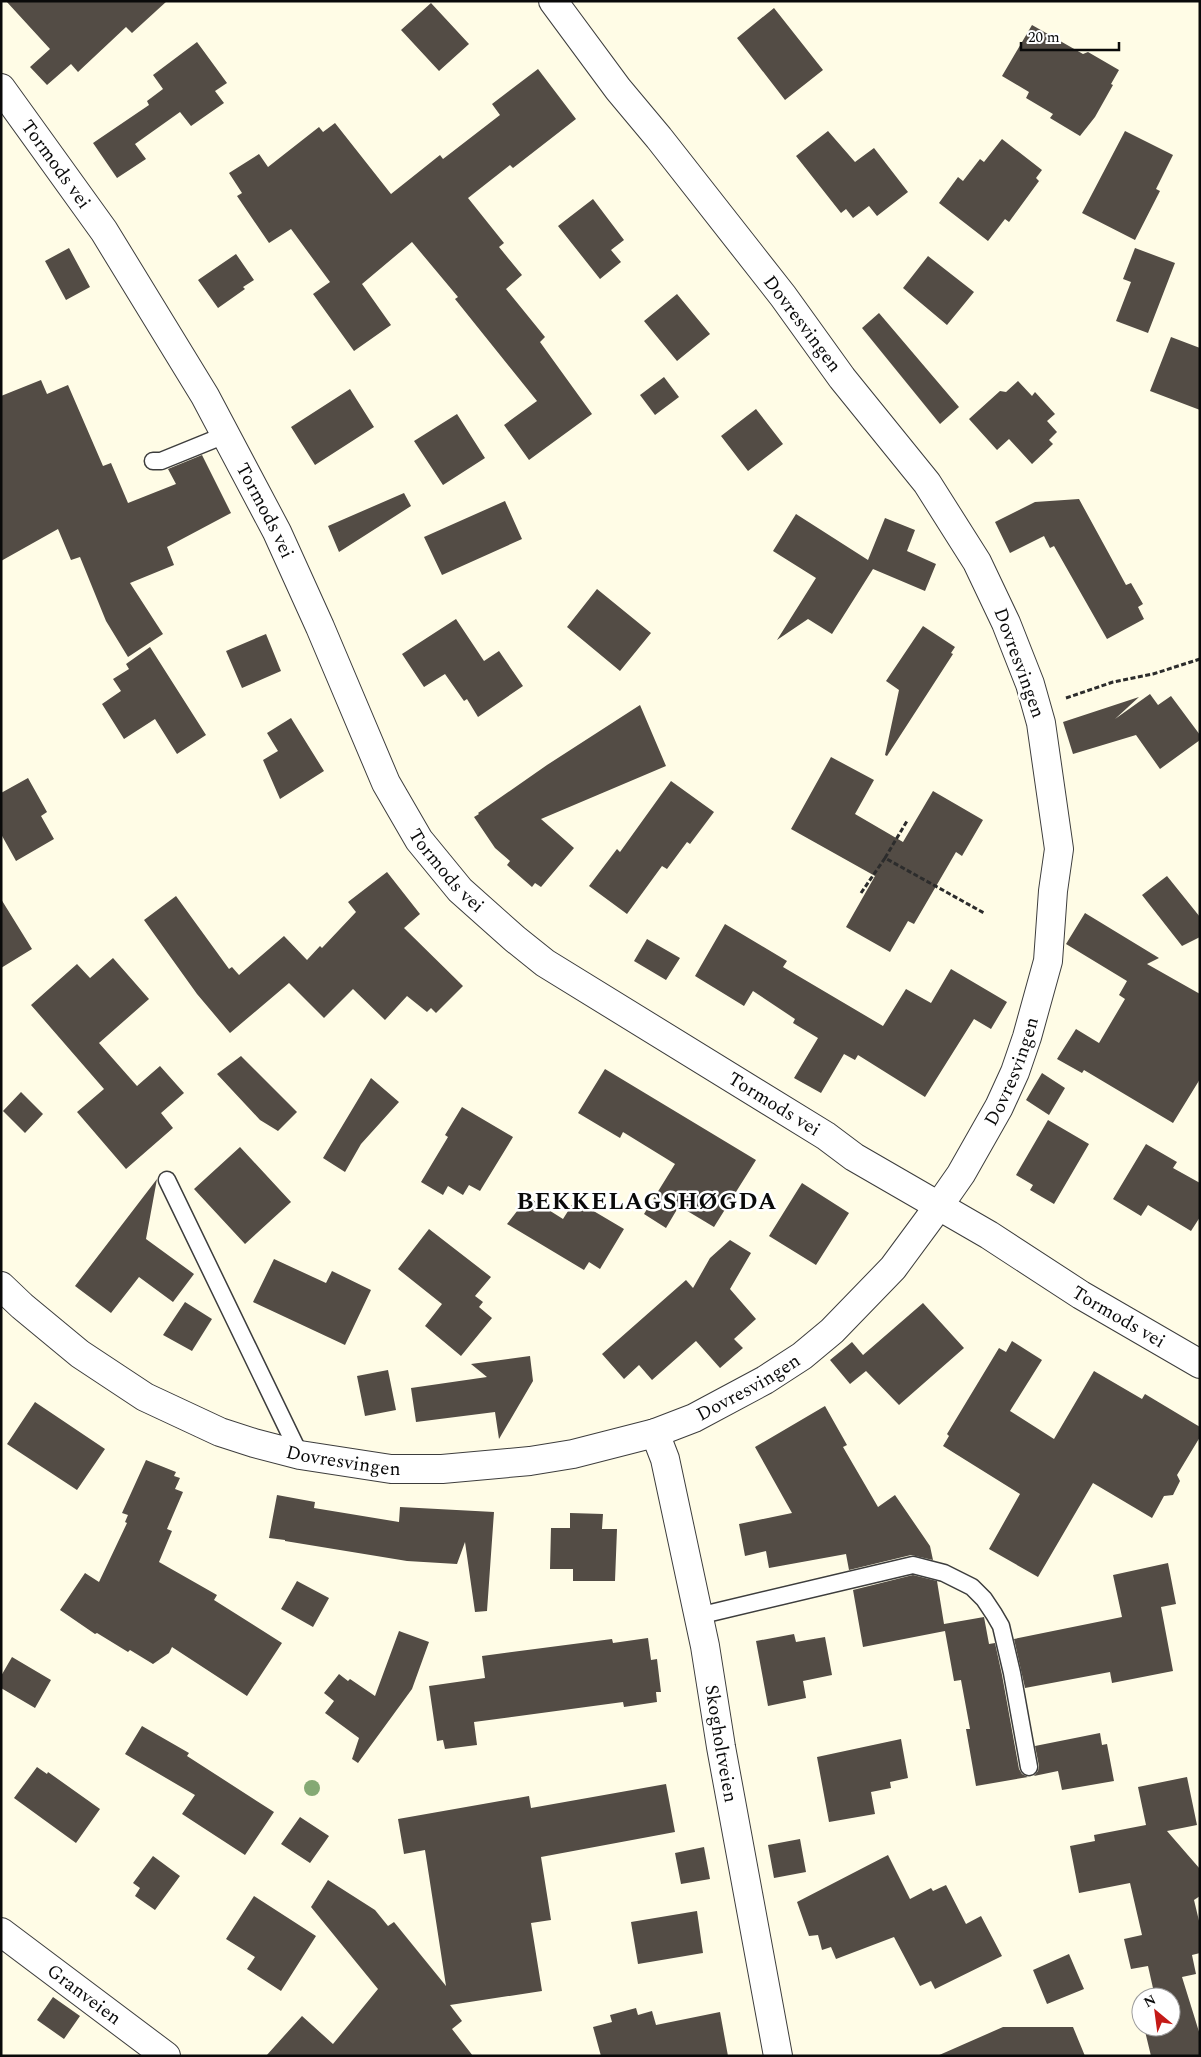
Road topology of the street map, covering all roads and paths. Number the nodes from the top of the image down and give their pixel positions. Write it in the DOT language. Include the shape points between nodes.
graph roads {
  1 [pos="553,1"];
  2 [pos="1,88"];
  3 [pos="225,434"];
  4 [pos="153,461"];
  5 [pos="1200,659"];
  6 [pos="1036,708"];
  7 [pos="907,821"];
  8 [pos="885,858"];
  9 [pos="861,893"];
  10 [pos="984,913"];
  11 [pos="167,1180"];
  12 [pos="938,1207"];
  13 [pos="1,1286"];
  14 [pos="1200,1364"];
  15 [pos="655,1434"];
  16 [pos="300,1456"];
  17 [pos="698,1616"];
  18 [pos="1029,1767"];
  19 [pos="1,1932"];
  20 [pos="166,2056"];
  21 [pos="778,2056"];
  1 -- 6 [label="street, Dovresvingen" via="842,378 927,482 977,562 997,602 1030,684"];
  2 -- 3 [label="street, Tormods vei" via="104,231"];
  3 -- 4 [label="lane" via="161,461"];
  3 -- 12 [label="street, Tormods vei" via="281,541 386,783 419,840 460,890 545,964"];
  5 -- 6 [label="path" via="1113,682"];
  6 -- 12 [label="street, Dovresvingen" via="1060,849 1053,891 1048,962 1027,1038 999,1107"];
  7 -- 8 [label="path"];
  8 -- 9 [label="path"];
  8 -- 10 [label="path"];
  11 -- 16 [label="lane"];
  12 -- 14 [label="street, Tormods vei" via="1081,1296"];
  12 -- 15 [label="street, Dovresvingen" via="893,1268 832,1331 802,1356 694,1418"];
  13 -- 16 [label="street, Dovresvingen" via="80,1354 145,1397 220,1432"];
  15 -- 16 [label="street, Dovresvingen" via="573,1454 442,1469 391,1469"];
  15 -- 17 [label="street, Skogholtveien" via="664,1459"];
  17 -- 18 [label="lane" via="913,1566 944,1573 972,1587 1001,1626"];
  17 -- 21 [label="street, Skogholtveien"];
  19 -- 20 [label="street, Granveien"];
}
